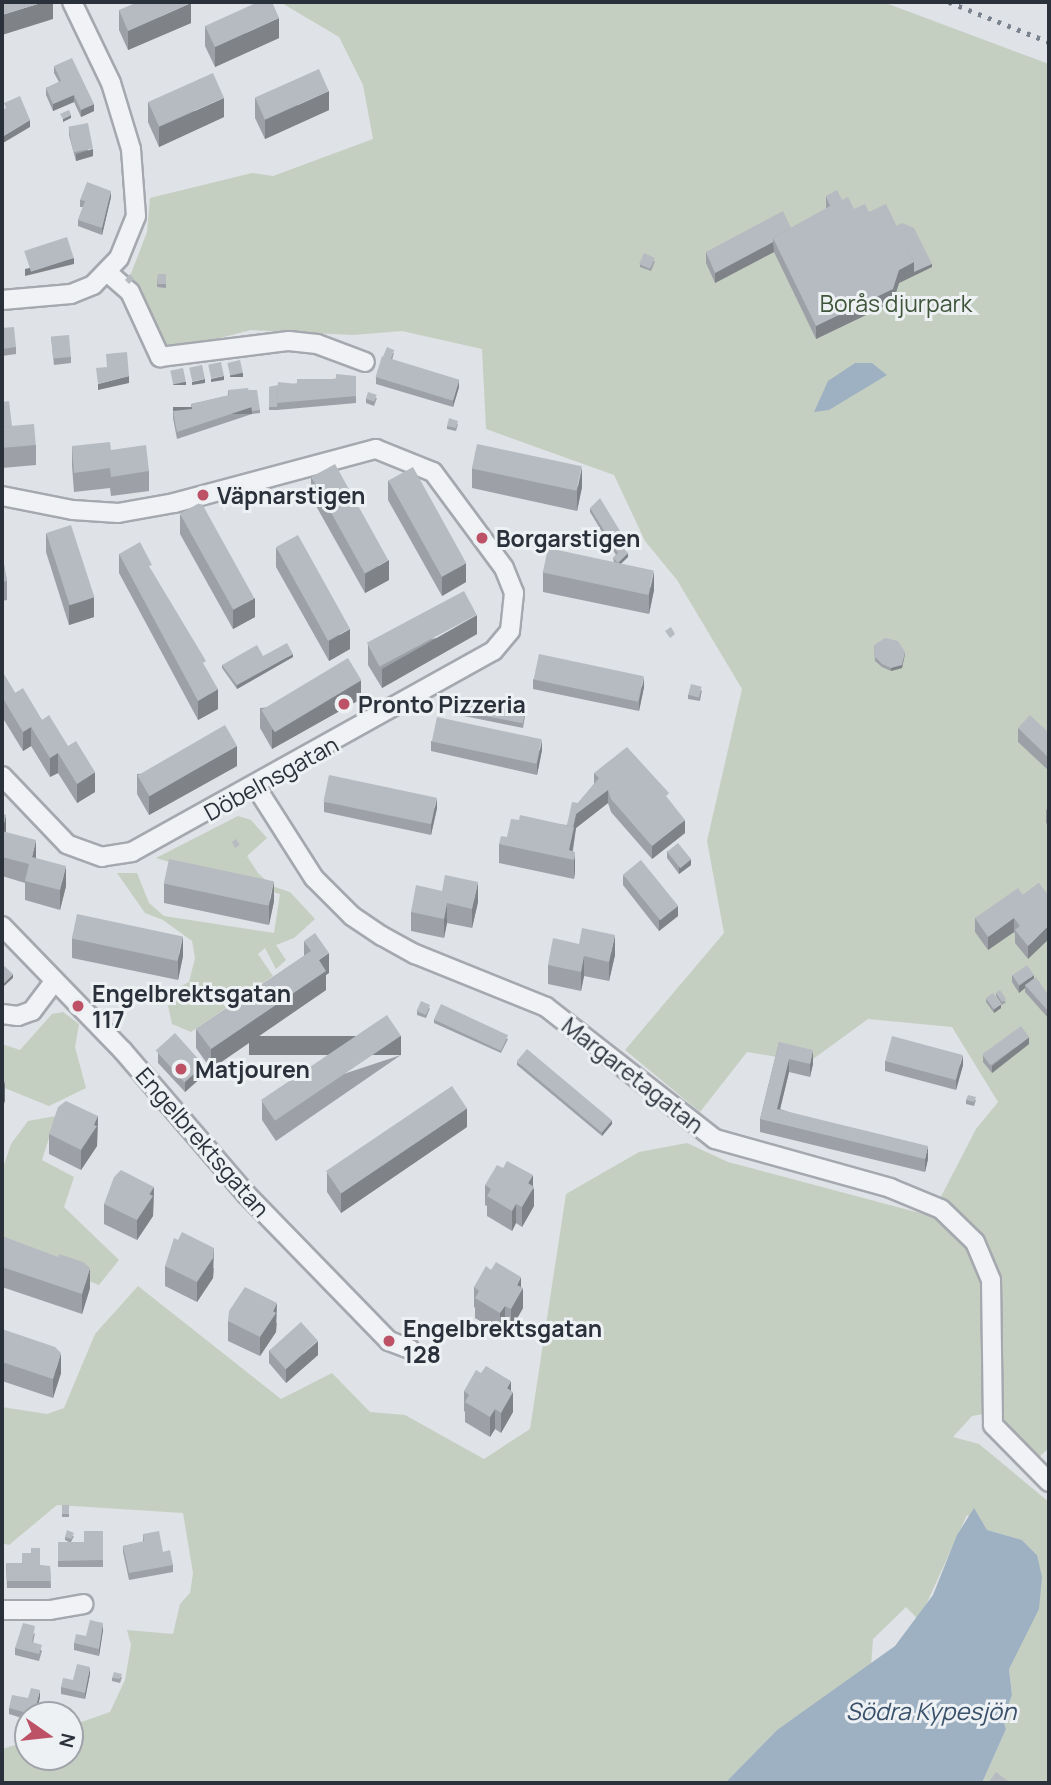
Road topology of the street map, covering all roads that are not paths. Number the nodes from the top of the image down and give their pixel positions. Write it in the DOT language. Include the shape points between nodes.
graph roads {
  1 [pos="72,2"];
  2 [pos="107,272"];
  3 [pos="2,300"];
  4 [pos="365,362"];
  5 [pos="2,496"];
  6 [pos="2,776"];
  7 [pos="256,787"];
  8 [pos="2,926"];
  9 [pos="54,982"];
  10 [pos="2,1014"];
  11 [pos="410,1349"];
  12 [pos="1049,1482"];
  13 [pos="83,1604"];
  14 [pos="2,1610"];
  1 -- 2 [label="street" via="107,72 131,149 137,193 128,240"];
  2 -- 3 [label="street" via="93,285 71,294"];
  2 -- 4 [label="street" via="130,292 160,357 289,341 317,344"];
  5 -- 7 [label="street, Döbelnsgatan" via="73,510 118,513 174,503 376,449 433,471 505,568 514,593 510,631 493,652"];
  6 -- 7 [label="street, Döbelnsgatan" via="67,844 102,857 132,852"];
  7 -- 12 [label="street, Margaretagatan" via="314,878 352,916 382,936 547,1007 715,1139 890,1188 941,1209 975,1242 991,1280 993,1425"];
  8 -- 9 [label="street, Engelbrektsgatan"];
  9 -- 10 [label="street" via="32,1011 18,1016"];
  9 -- 11 [label="street, Engelbrektsgatan" via="123,1051 246,1194 389,1341"];
  13 -- 14 [label="street" via="50,1610"];
}
